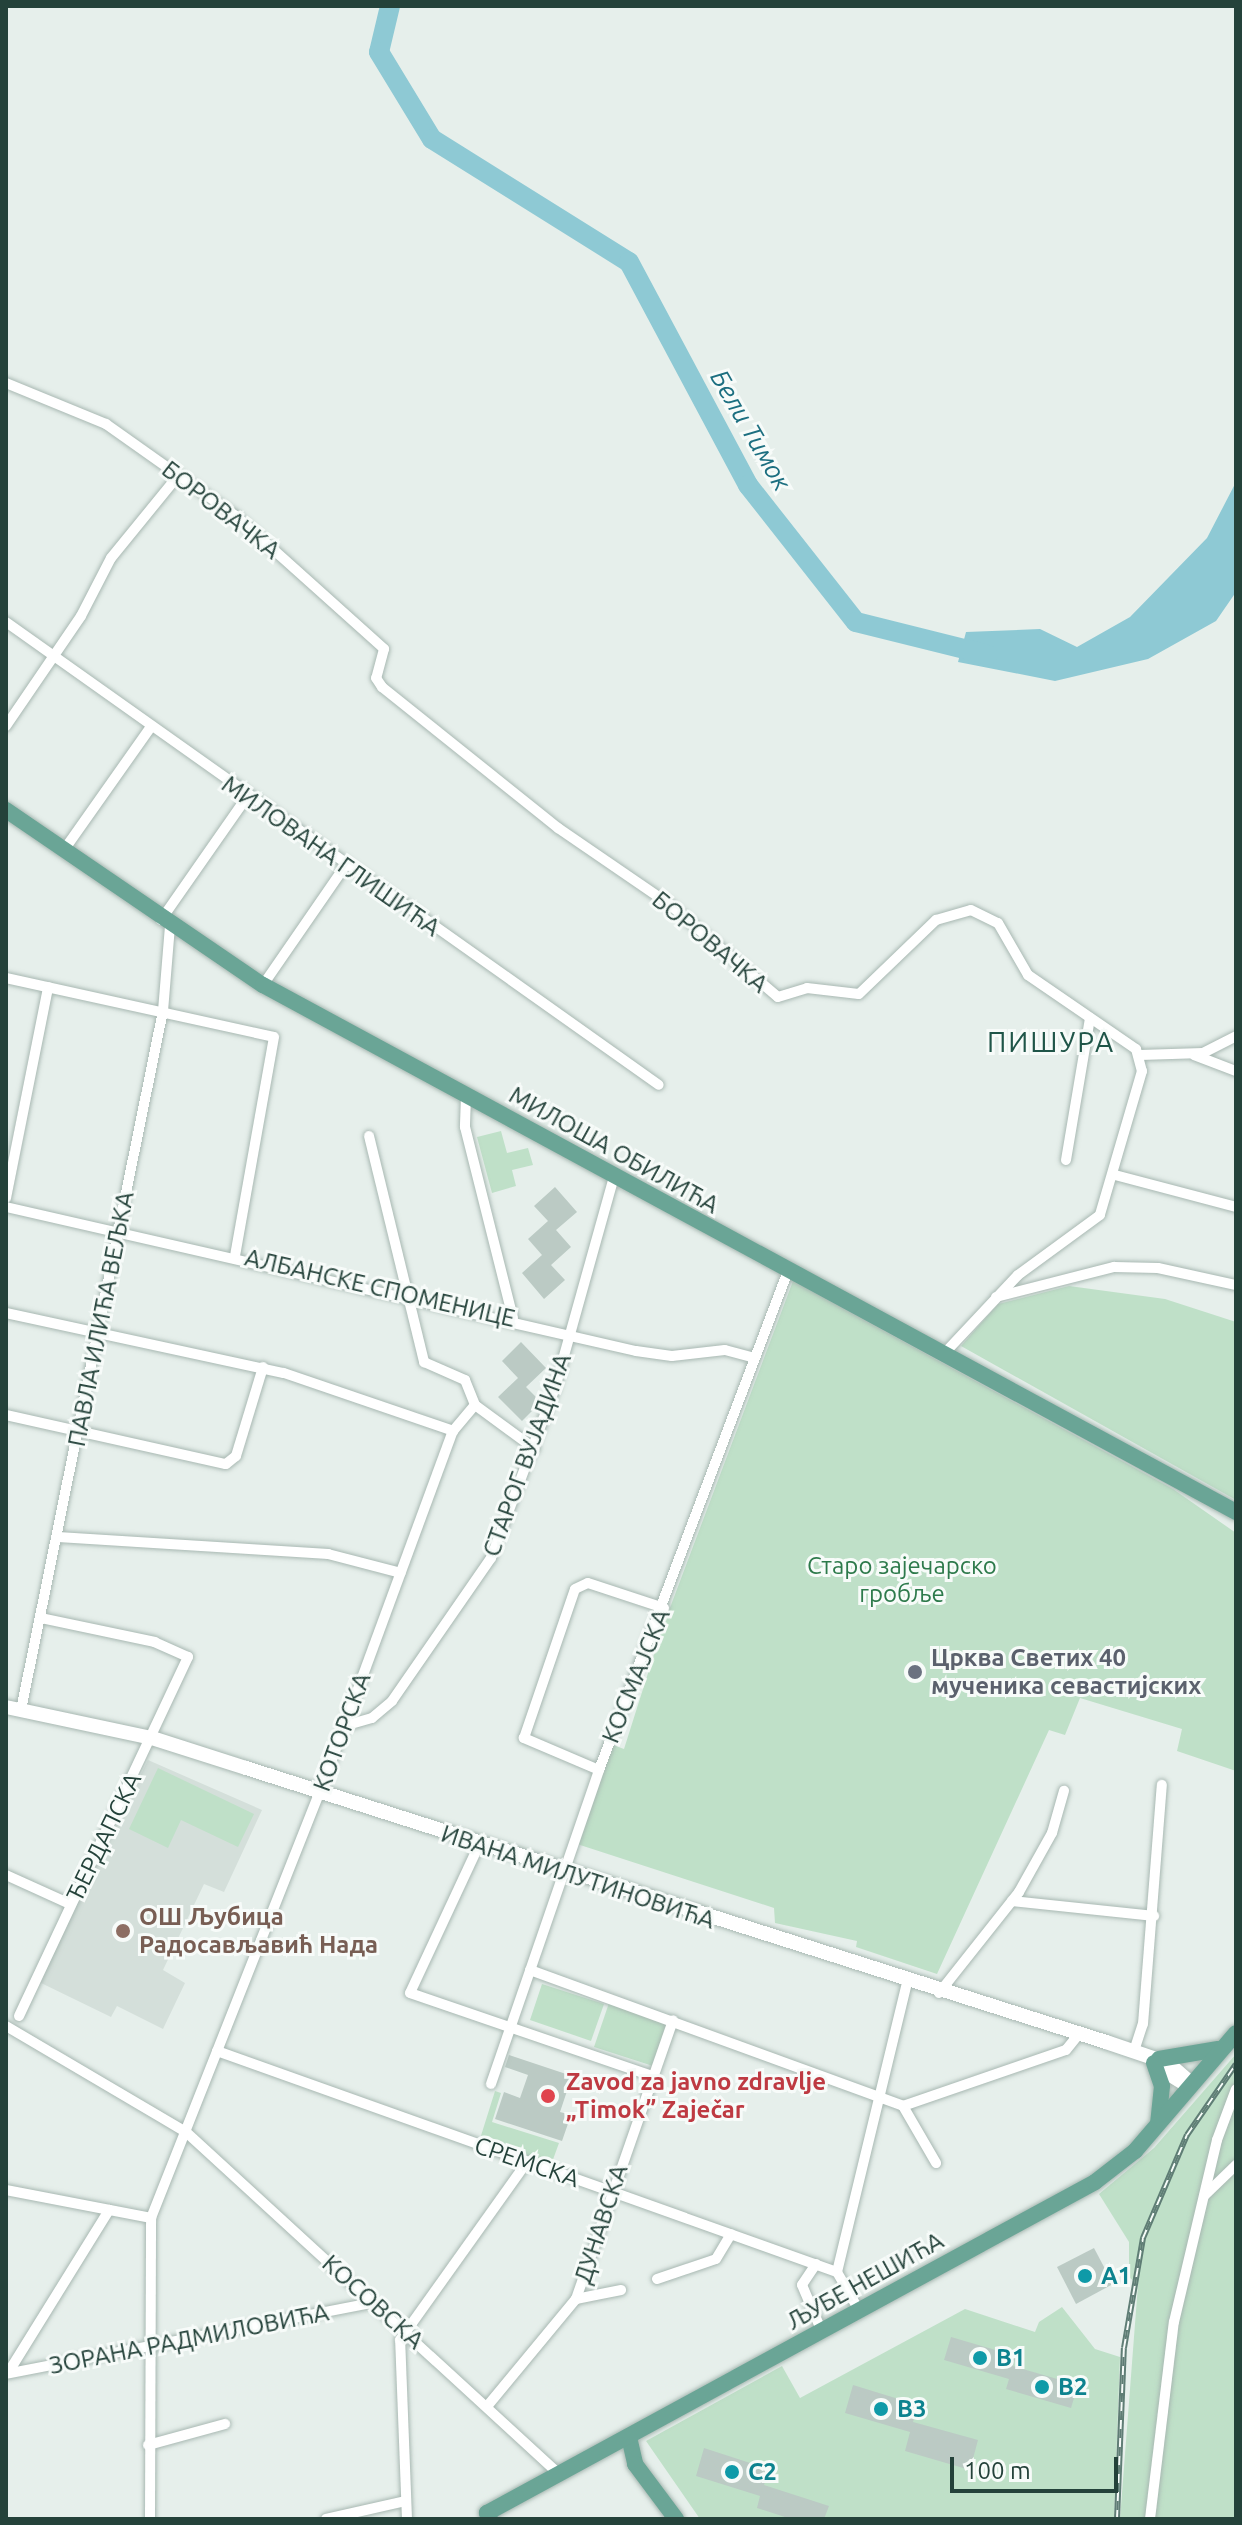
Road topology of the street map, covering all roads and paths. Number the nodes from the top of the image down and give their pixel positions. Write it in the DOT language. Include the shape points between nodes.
graph roads {
  1 [pos="6,383"];
  2 [pos="177,477"];
  3 [pos="6,622"];
  4 [pos="54,658"];
  5 [pos="6,726"];
  6 [pos="150,728"];
  7 [pos="246,798"];
  8 [pos="6,810"];
  9 [pos="64,850"];
  10 [pos="345,866"];
  11 [pos="165,923"];
  12 [pos="6,978"];
  13 [pos="263,985"];
  14 [pos="48,987"];
  15 [pos="163,1011"];
  16 [pos="1090,1018"];
  17 [pos="1236,1036"];
  18 [pos="1140,1055"];
  19 [pos="1192,1055"];
  20 [pos="1236,1071"];
  21 [pos="659,1085"];
  22 [pos="466,1096"];
  23 [pos="369,1136"];
  24 [pos="1066,1160"];
  25 [pos="1115,1175"];
  26 [pos="614,1177"];
  27 [pos="6,1198"];
  28 [pos="6,1207"];
  29 [pos="1236,1207"];
  30 [pos="118,1231"];
  31 [pos="235,1255"];
  32 [pos="788,1271"];
  33 [pos="1236,1285"];
  34 [pos="411,1296"];
  35 [pos="996,1297"];
  36 [pos="6,1313"];
  37 [pos="513,1318"];
  38 [pos="570,1333"];
  39 [pos="95,1337"];
  40 [pos="943,1355"];
  41 [pos="754,1358"];
  42 [pos="263,1367"];
  43 [pos="475,1405"];
  44 [pos="6,1415"];
  45 [pos="453,1431"];
  46 [pos="79,1432"];
  47 [pos="535,1449"];
  48 [pos="1236,1513"];
  49 [pos="58,1537"];
  50 [pos="401,1573"];
  51 [pos="664,1608"];
  52 [pos="41,1618"];
  53 [pos="14,1708"];
  54 [pos="344,1726"];
  55 [pos="152,1738"];
  56 [pos="599,1770"];
  57 [pos="1162,1785"];
  58 [pos="1064,1791"];
  59 [pos="320,1792"];
  60 [pos="479,1845"];
  61 [pos="563,1872"];
  62 [pos="6,1875"];
  63 [pos="1012,1901"];
  64 [pos="70,1904"];
  65 [pos="1154,1916"];
  66 [pos="530,1970"];
  67 [pos="907,1982"];
  68 [pos="939,1993"];
  69 [pos="19,2016"];
  70 [pos="673,2020"];
  71 [pos="6,2026"];
  72 [pos="510,2027"];
  73 [pos="1236,2033"];
  74 [pos="1079,2034"];
  75 [pos="1224,2047"];
  76 [pos="217,2051"];
  77 [pos="1148,2058"];
  78 [pos="652,2076"];
  79 [pos="491,2084"];
  80 [pos="1191,2086"];
  81 [pos="1234,2092"];
  82 [pos="878,2098"];
  83 [pos="903,2106"];
  84 [pos="1236,2118"];
  85 [pos="1158,2124"];
  86 [pos="186,2132"];
  87 [pos="527,2162"];
  88 [pos="936,2163"];
  89 [pos="1236,2165"];
  90 [pos="6,2190"];
  91 [pos="611,2192"];
  92 [pos="1201,2200"];
  93 [pos="109,2210"];
  94 [pos="151,2218"];
  95 [pos="731,2234"];
  96 [pos="816,2264"];
  97 [pos="837,2272"];
  98 [pos="657,2279"];
  99 [pos="621,2290"];
  100 [pos="576,2299"];
  101 [pos="372,2303"];
  102 [pos="860,2312"];
  103 [pos="404,2331"];
  104 [pos="822,2332"];
  105 [pos="149,2349"];
  106 [pos="7,2374"];
  107 [pos="489,2404"];
  108 [pos="225,2424"];
  109 [pos="629,2437"];
  110 [pos="148,2445"];
  111 [pos="559,2474"];
  112 [pos="405,2501"];
  113 [pos="485,2517"];
  114 [pos="150,2519"];
  115 [pos="326,2519"];
  116 [pos="407,2519"];
  117 [pos="676,2519"];
  118 [pos="1150,2519"];
  1 -- 2 [label="street, БОРОВАЧКА" via="106,424"];
  2 -- 4 [label="street" via="111,558"];
  2 -- 16 [label="street, БОРОВАЧКА" via="236,516 379,644 385,653 377,670 382,687 558,828 669,904 778,997 807,988 859,994 936,920 971,910 998,923 1028,975"];
  3 -- 4 [label="street, МИЛОВАНА ГЛИШИЋА"];
  4 -- 5 [label="street"];
  4 -- 6 [label="street, МИЛОВАНА ГЛИШИЋА"];
  6 -- 7 [label="street, МИЛОВАНА ГЛИШИЋА"];
  6 -- 9 [label="street"];
  7 -- 10 [label="street, МИЛОВАНА ГЛИШИЋА"];
  7 -- 11 [label="street"];
  8 -- 9 [label="main road, МИЛОША ОБИЛИЋА"];
  9 -- 11 [label="main road, МИЛОША ОБИЛИЋА"];
  10 -- 13 [label="street"];
  10 -- 21 [label="street, МИЛОВАНА ГЛИШИЋА"];
  11 -- 13 [label="main road, МИЛОША ОБИЛИЋА"];
  11 -- 15 [label="street, ПАВЛА ИЛИЋА ВЕЉКА"];
  12 -- 14 [label="street"];
  13 -- 22 [label="main road, МИЛОША ОБИЛИЋА"];
  14 -- 15 [label="street"];
  14 -- 27 [label="street"];
  15 -- 30 [label="street, ПАВЛА ИЛИЋА ВЕЉКА"];
  15 -- 31 [label="street" via="266,1032 275,1045"];
  16 -- 18 [label="street, БОРОВАЧКА"];
  16 -- 24 [label="street"];
  17 -- 19 [label="street"];
  18 -- 19 [label="street"];
  18 -- 25 [label="street"];
  19 -- 20 [label="street"];
  22 -- 26 [label="main road, МИЛОША ОБИЛИЋА"];
  22 -- 37 [label="street" via="465,1127"];
  23 -- 34 [label="street"];
  25 -- 29 [label="street"];
  25 -- 35 [label="street" via="1096,1220"];
  26 -- 32 [label="main road, МИЛОША ОБИЛИЋА"];
  26 -- 38 [label="street, СТАРОГ ВУЈАДИНА"];
  28 -- 30 [label="street, АЛБАНСКЕ СПОМЕНИЦЕ"];
  30 -- 31 [label="street, АЛБАНСКЕ СПОМЕНИЦЕ"];
  30 -- 39 [label="street, ПАВЛА ИЛИЋА ВЕЉКА"];
  31 -- 34 [label="street, АЛБАНСКЕ СПОМЕНИЦЕ"];
  32 -- 40 [label="main road, МИЛОША ОБИЛИЋА"];
  32 -- 41 [label="street, КОСМАЈСКА"];
  33 -- 35 [label="street" via="1158,1268 1114,1267"];
  34 -- 37 [label="street, АЛБАНСКЕ СПОМЕНИЦЕ"];
  34 -- 43 [label="street" via="424,1362 465,1380"];
  35 -- 40 [label="street"];
  36 -- 39 [label="street"];
  37 -- 38 [label="street, АЛБАНСКЕ СПОМЕНИЦЕ"];
  38 -- 41 [label="street, АЛБАНСКЕ СПОМЕНИЦЕ" via="657,1355 714,1350"];
  38 -- 47 [label="street, СТАРОГ ВУЈАДИНА"];
  39 -- 42 [label="street"];
  39 -- 46 [label="street, ПАВЛА ИЛИЋА ВЕЉКА"];
  40 -- 48 [label="main road, МИЛОША ОБИЛИЋА"];
  41 -- 51 [label="street, КОСМАЈСКА"];
  42 -- 45 [label="street"];
  42 -- 46 [label="street" via="239,1450 226,1464"];
  43 -- 45 [label="street, КОТОРСКА"];
  43 -- 47 [label="street"];
  44 -- 46 [label="street"];
  45 -- 50 [label="street, КОТОРСКА"];
  46 -- 49 [label="street, ПАВЛА ИЛИЋА ВЕЉКА"];
  47 -- 54 [label="street, СТАРОГ ВУЈАДИНА" via="476,1583 386,1708"];
  49 -- 50 [label="street" via="328,1554"];
  49 -- 52 [label="street, ПАВЛА ИЛИЋА ВЕЉКА"];
  50 -- 54 [label="street, КОТОРСКА"];
  51 -- 56 [label="street, КОСМАЈСКА"];
  51 -- 56 [label="street" via="588,1583 575,1589 525,1741"];
  52 -- 53 [label="street, ПАВЛА ИЛИЋА ВЕЉКА"];
  52 -- 55 [label="street, ЂЕРДАПСКА" via="155,1642 188,1657"];
  53 -- 55 [label="street, ИВАНА МИЛУТИНОВИЋА"];
  54 -- 59 [label="street, КОТОРСКА"];
  55 -- 59 [label="street, ИВАНА МИЛУТИНОВИЋА"];
  55 -- 64 [label="street, ЂЕРДАПСКА"];
  56 -- 61 [label="street, КОСМАЈСКА"];
  57 -- 65 [label="street"];
  58 -- 63 [label="street" via="1052,1833"];
  59 -- 60 [label="street, ИВАНА МИЛУТИНОВИЋА"];
  59 -- 76 [label="street, КОТОРСКА"];
  60 -- 61 [label="street, ИВАНА МИЛУТИНОВИЋА"];
  60 -- 72 [label="street" via="410,1993"];
  61 -- 66 [label="street, КОСМАЈСКА"];
  61 -- 67 [label="street, ИВАНА МИЛУТИНОВИЋА"];
  62 -- 64 [label="street"];
  63 -- 65 [label="street"];
  63 -- 68 [label="street"];
  64 -- 69 [label="street, ЂЕРДАПСКА"];
  65 -- 77 [label="street" via="1143,2024"];
  66 -- 70 [label="street"];
  66 -- 72 [label="street, КОСМАЈСКА"];
  67 -- 68 [label="street, ИВАНА МИЛУТИНОВИЋА"];
  67 -- 82 [label="street"];
  68 -- 74 [label="street, ИВАНА МИЛУТИНОВИЋА"];
  70 -- 78 [label="street, ДУНАВСКА"];
  70 -- 82 [label="street"];
  71 -- 86 [label="street, КОСОВСКА"];
  72 -- 78 [label="street"];
  72 -- 79 [label="street, КОСМАЈСКА"];
  73 -- 75 [label="main road, ЉУБЕ НЕШИЋА"];
  74 -- 77 [label="street, ИВАНА МИЛУТИНОВИЋА"];
  74 -- 83 [label="street" via="1066,2050"];
  75 -- 77 [label="main road" via="1198,2057"];
  75 -- 80 [label="main road, ЉУБЕ НЕШИЋА"];
  76 -- 86 [label="street, КОТОРСКА"];
  76 -- 87 [label="street, СРЕМСКА"];
  77 -- 80 [label="street, ИВАНА МИЛУТИНОВИЋА"];
  77 -- 85 [label="main road" via="1162,2086"];
  78 -- 91 [label="street, ДУНАВСКА"];
  80 -- 85 [label="main road, ЉУБЕ НЕШИЋА"];
  81 -- 84 [label="street"];
  81 -- 92 [label="street"];
  82 -- 83 [label="street"];
  82 -- 97 [label="street"];
  83 -- 88 [label="street"];
  85 -- 102 [label="main road, ЉУБЕ НЕШИЋА" via="1095,2182"];
  86 -- 94 [label="street, КОТОРСКА"];
  86 -- 101 [label="street, КОСОВСКА"];
  87 -- 91 [label="street, СРЕМСКА"];
  87 -- 103 [label="street"];
  89 -- 92 [label="street"];
  90 -- 93 [label="street"];
  91 -- 95 [label="street, СРЕМСКА"];
  91 -- 100 [label="street, ДУНАВСКА"];
  92 -- 118 [label="street" via="1174,2322"];
  93 -- 94 [label="street"];
  93 -- 106 [label="street"];
  94 -- 105 [label="street"];
  95 -- 96 [label="street, СРЕМСКА"];
  95 -- 98 [label="street" via="716,2259"];
  96 -- 97 [label="street, СРЕМСКА"];
  96 -- 104 [label="street" via="802,2285"];
  97 -- 102 [label="street"];
  99 -- 100 [label="street"];
  100 -- 107 [label="street, ДУНАВСКА"];
  101 -- 103 [label="street, КОСОВСКА"];
  101 -- 105 [label="street, ЗОРАНА РАДМИЛОВИЋА"];
  102 -- 104 [label="main road, ЉУБЕ НЕШИЋА"];
  103 -- 107 [label="street, КОСОВСКА"];
  103 -- 112 [label="street" via="398,2351"];
  104 -- 109 [label="main road, ЉУБЕ НЕШИЋА"];
  105 -- 106 [label="street, ЗОРАНА РАДМИЛОВИЋА"];
  105 -- 110 [label="street"];
  107 -- 111 [label="street, КОСОВСКА"];
  108 -- 110 [label="street"];
  109 -- 111 [label="main road, ЉУБЕ НЕШИЋА"];
  109 -- 117 [label="main road" via="635,2464"];
  110 -- 114 [label="street"];
  111 -- 113 [label="main road, ЉУБЕ НЕШИЋА"];
  112 -- 115 [label="street"];
  112 -- 116 [label="street"];
}
